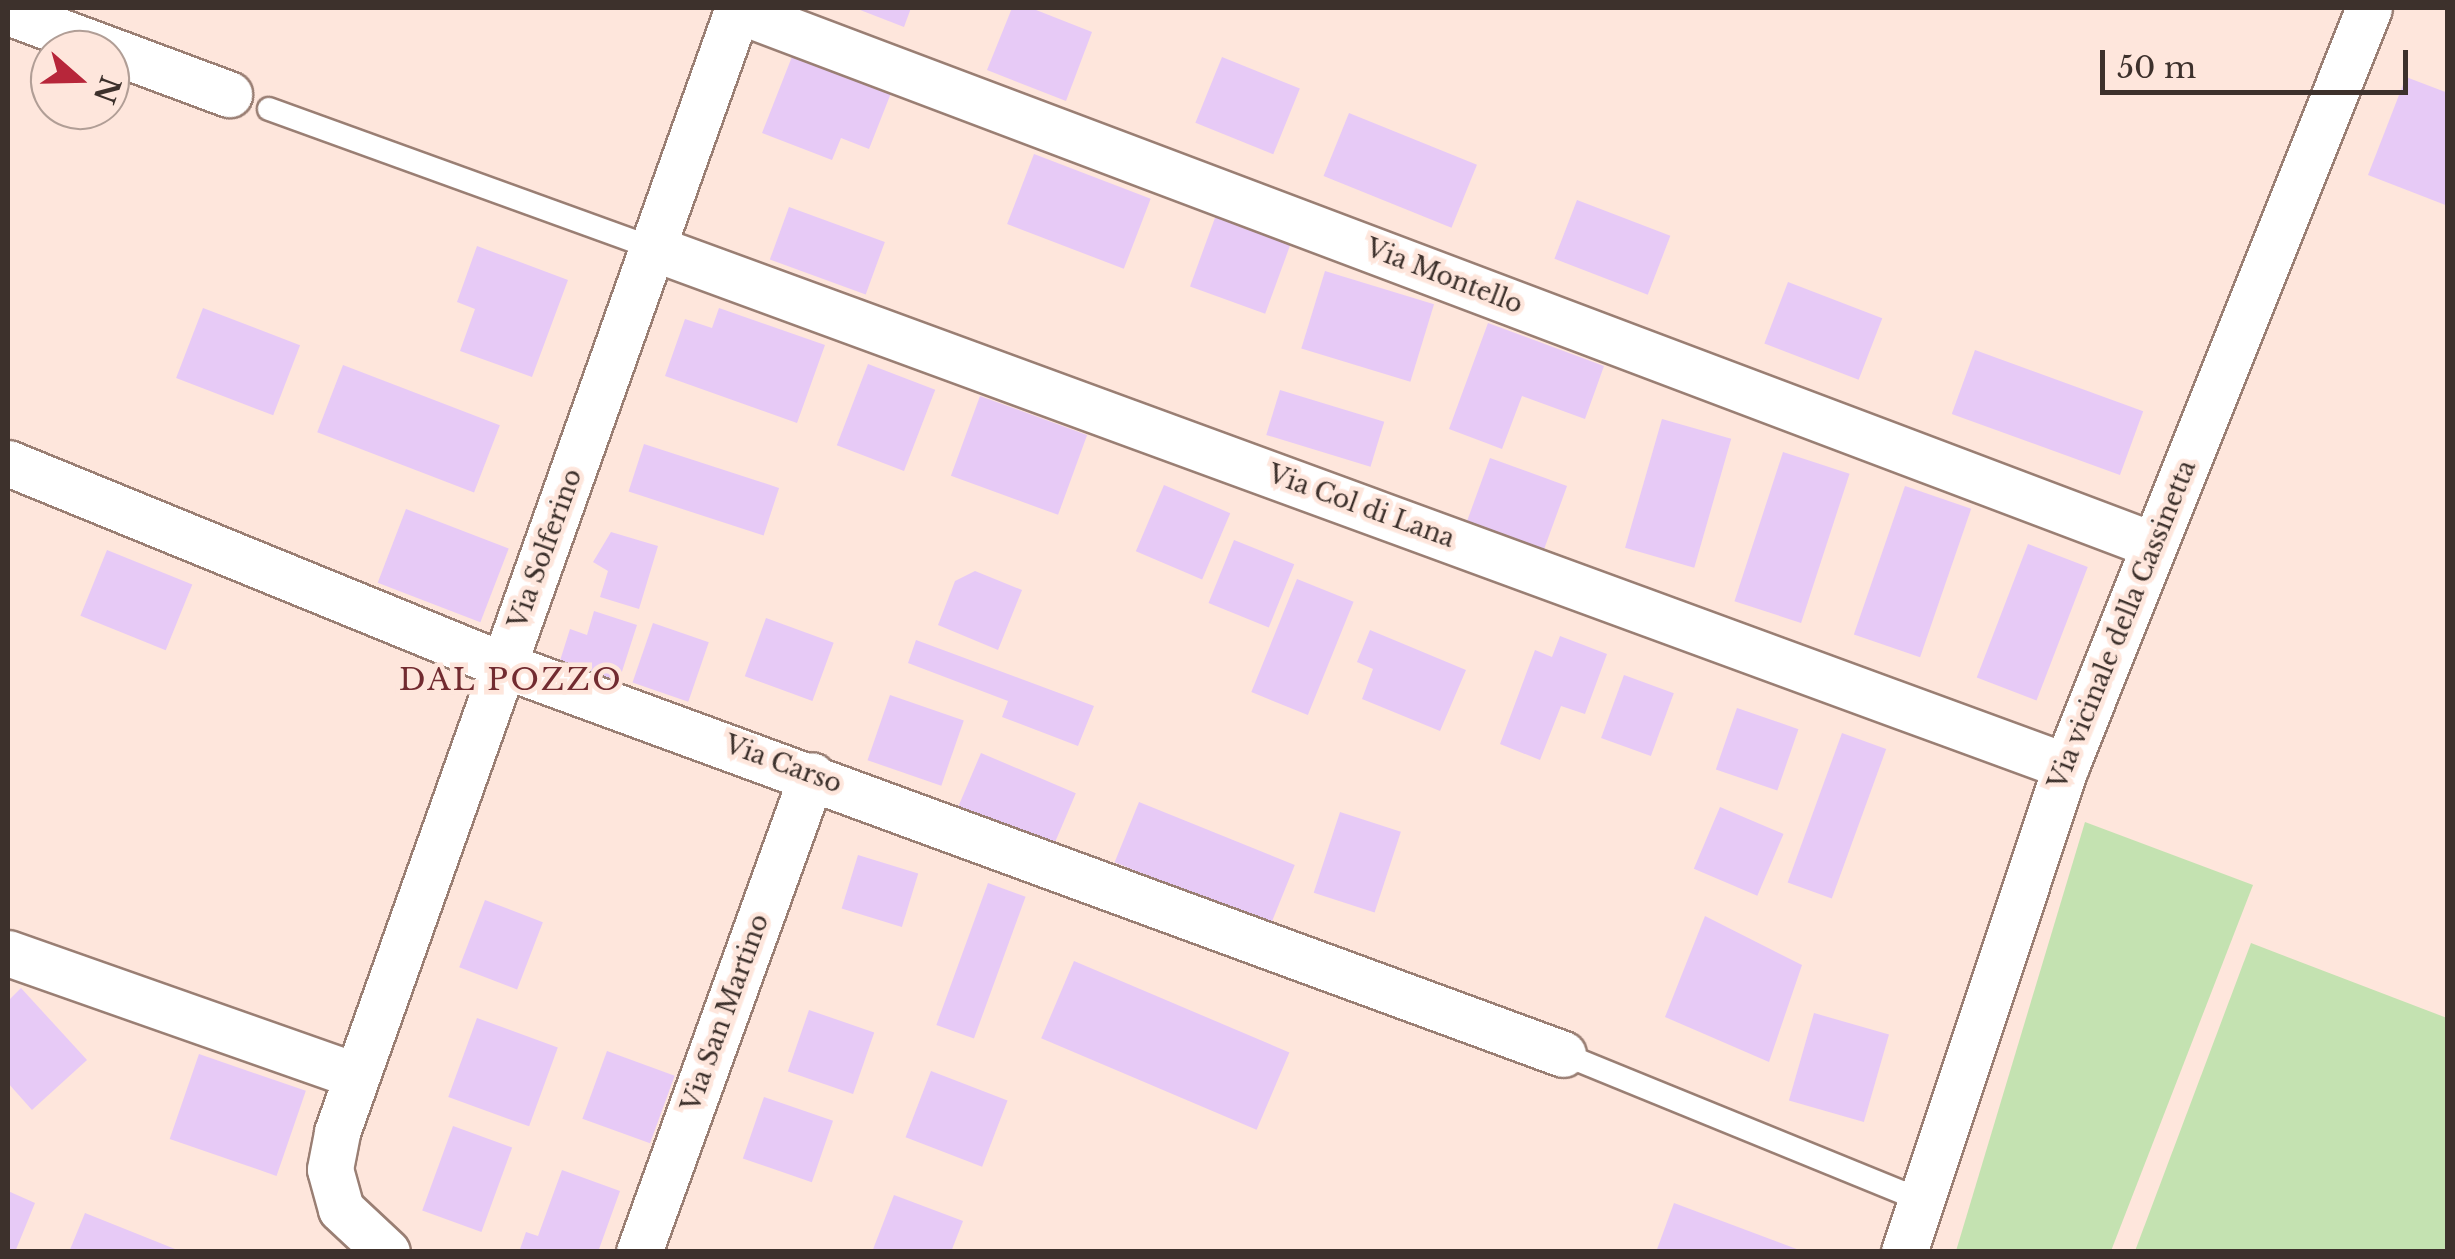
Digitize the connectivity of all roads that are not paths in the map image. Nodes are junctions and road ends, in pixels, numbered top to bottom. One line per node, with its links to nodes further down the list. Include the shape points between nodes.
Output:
1 (2369, 8): 7 (street, Via vicinale della Cassinetta)
2 (738, 9): 5 (street, Via Solferino); 7 (street, Via Montello)
3 (8, 12): 4 (street)
4 (249, 102): 5 (lane)
5 (656, 249): 8 (street, Via Solferino); 9 (street, Via Col di Lana)
6 (8, 463): 8 (street, Via Carso)
7 (2151, 544): 9 (street, Via vicinale della Cassinetta)
8 (503, 665): 10 (street, Via Carso); 13 (street, Via Solferino)
9 (2066, 766): 14 (street, Via vicinale della Cassinetta)
10 (812, 775): 12 (street, Via Carso); 16 (street, Via San Martino)
11 (8, 952): 13 (street)
12 (1562, 1054): 14 (lane)
13 (354, 1074): 15 (street, Via Solferino, via 330,1169 341,1208)
14 (1920, 1200): 17 (street, Via vicinale della Cassinetta)
15 (374, 1247)
16 (639, 1252)
17 (1904, 1252)

